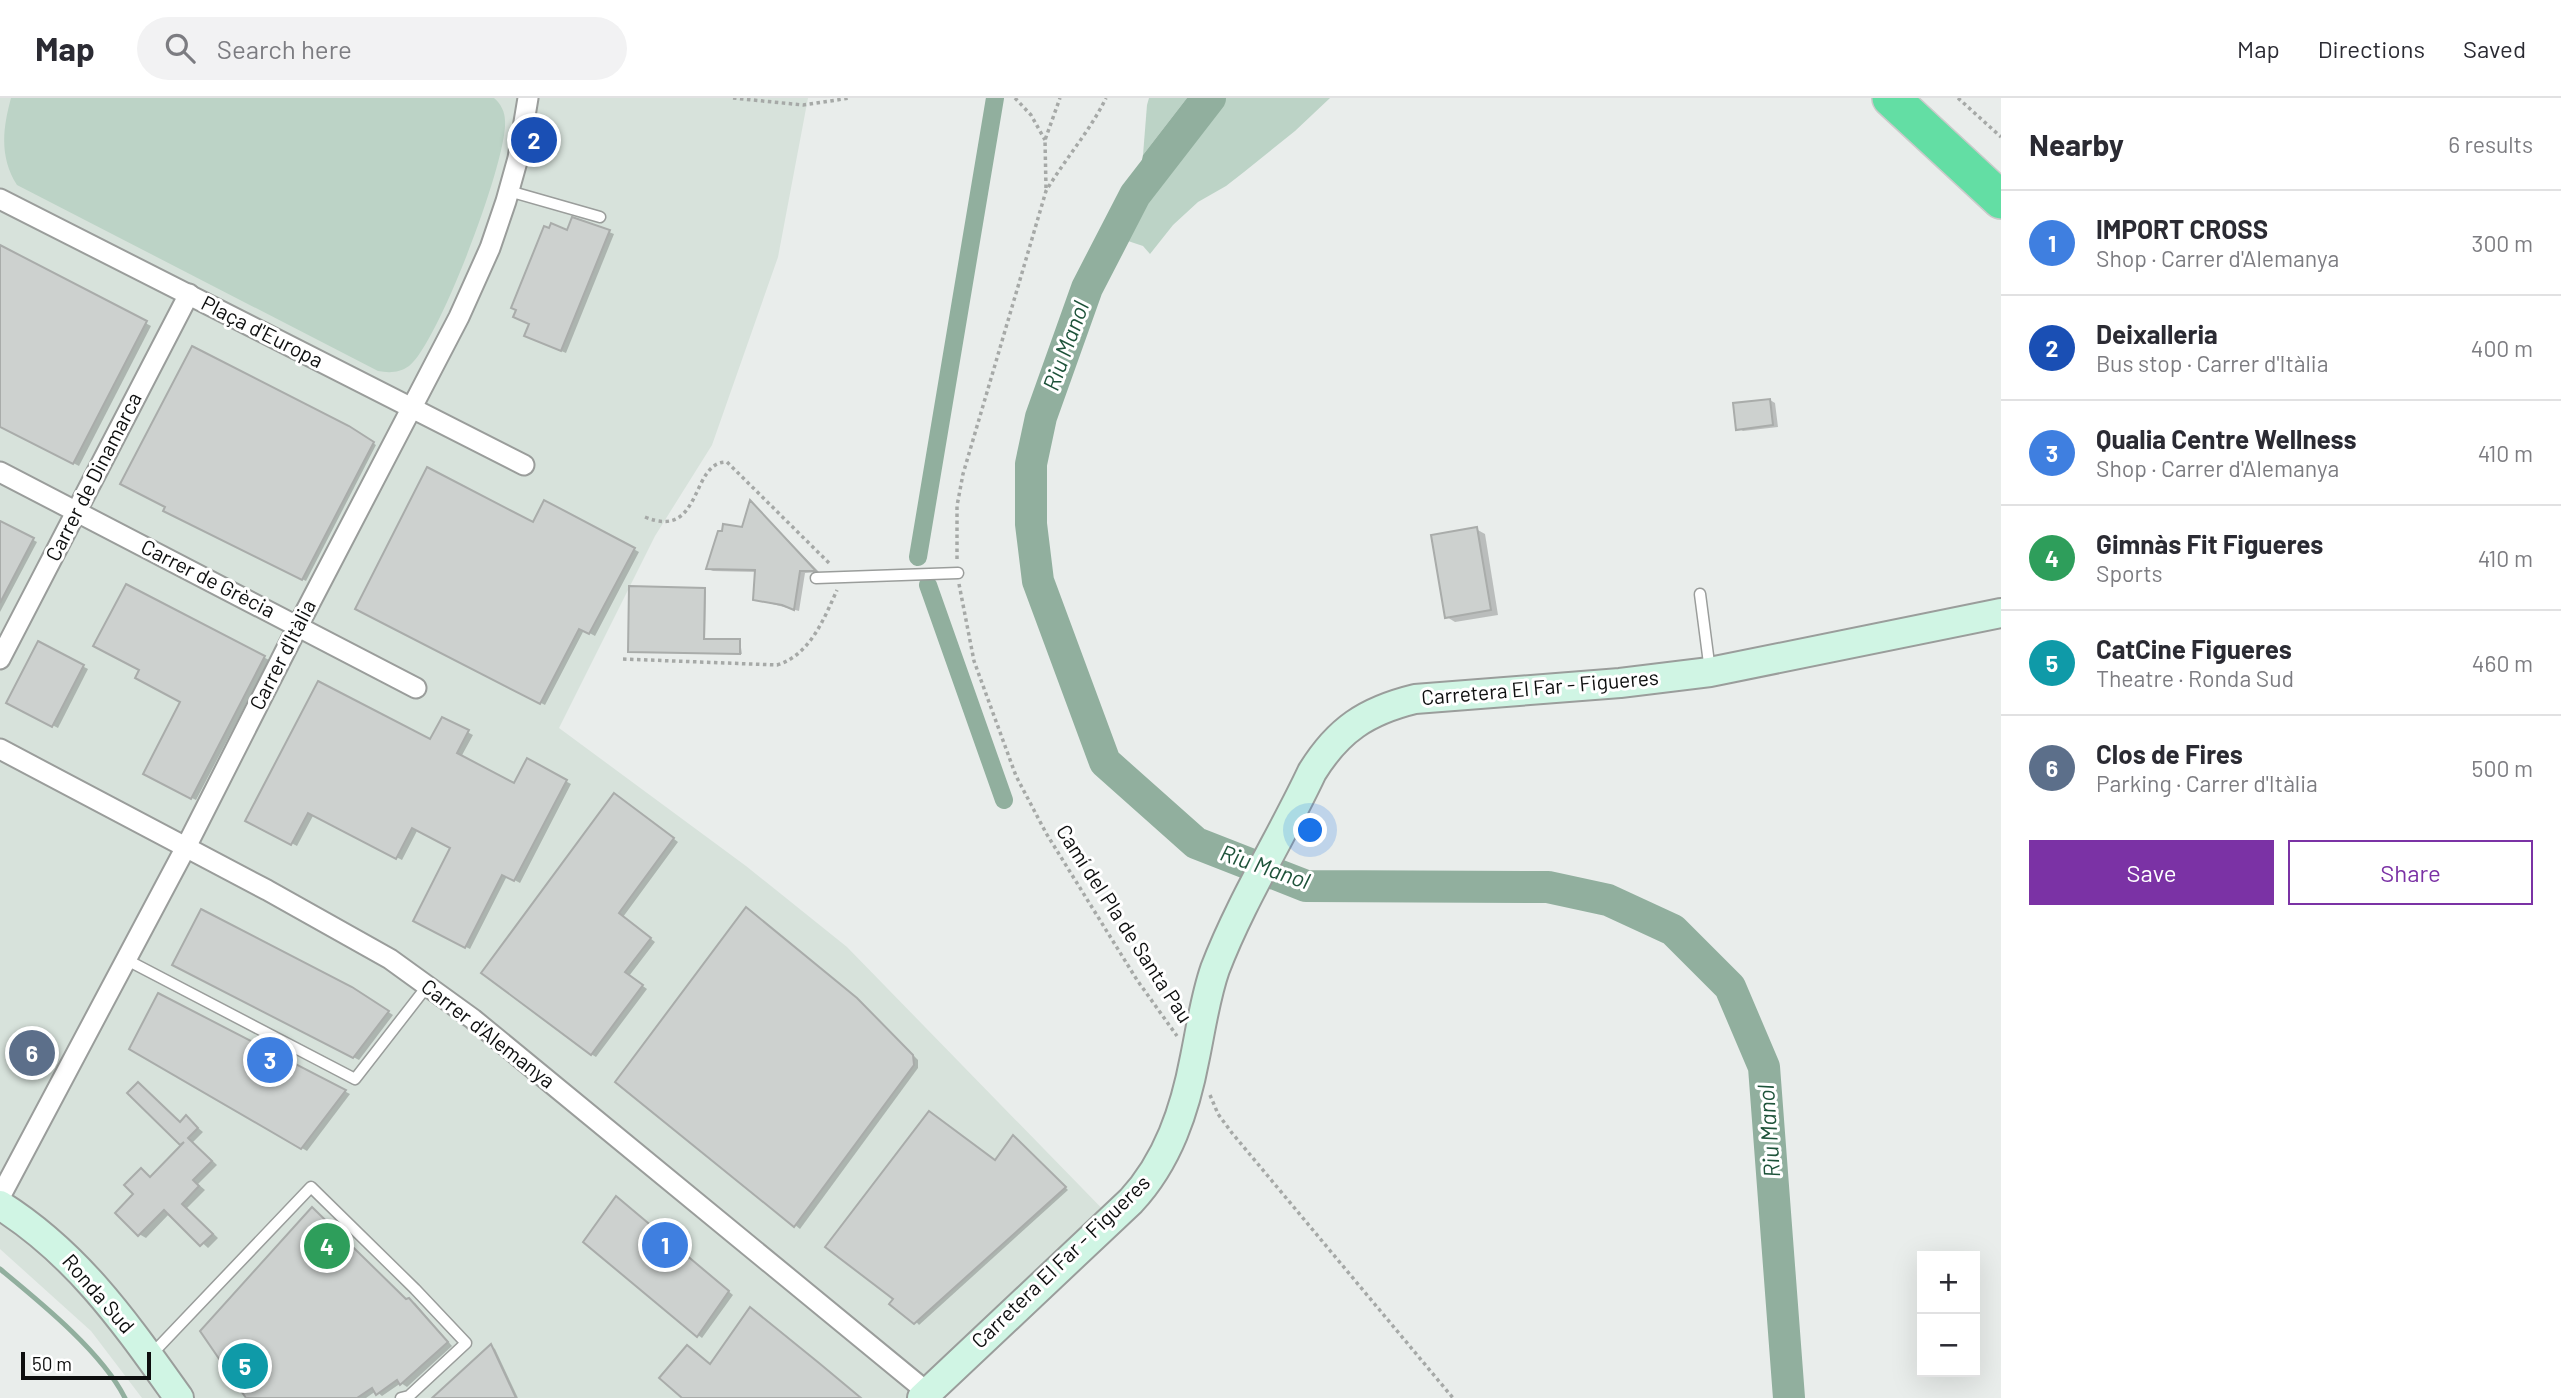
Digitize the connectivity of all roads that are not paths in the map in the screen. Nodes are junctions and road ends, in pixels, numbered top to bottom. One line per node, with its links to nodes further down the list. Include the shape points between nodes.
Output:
1 (528, 98): 3 (street, Carrer d'Itàlia)
2 (1891, 98): 5 (highway)
3 (509, 191): 6 (lane); 8 (street, Carrer d'Itàlia, via 482,267)
4 (0, 199): 7 (street, Plaça d'Europa)
5 (2001, 200)
6 (600, 218)
7 (189, 294): 8 (street, Plaça d'Europa); 11 (street, Carrer de Dinamarca)
8 (411, 408): 9 (street, Plaça d'Europa); 16 (street, Carrer d'Itàlia)
9 (524, 465)
10 (0, 472): 11 (street, Carrer de Grècia)
11 (76, 511): 16 (street, Carrer de Grècia); 17 (street, Carrer de Dinamarca)
12 (958, 573): 13 (lane)
13 (816, 578)
14 (1699, 594): 18 (lane)
15 (2001, 613): 18 (street, Carretera El Far - Figueres)
16 (298, 626): 19 (street, Carrer de Grècia); 21 (street, Carrer d'Itàlia)
17 (0, 659)
18 (1710, 672): 27 (street, Carretera El Far - Figueres, via 1447,695 1391,705 1348,727 1326,750 1309,779 1230,933 1208,990 1195,1061 1171,1141 1146,1185)
19 (416, 688)
20 (0, 749): 21 (street, Carrer d'Alemanya)
21 (186, 847): 22 (street, Carrer d'Itàlia); 23 (street, Carrer d'Alemanya, via 346,932)
22 (127, 960): 23 (lane, via 355,1079); 24 (street, Carrer d'Itàlia)
23 (428, 985): 27 (street, Carrer d'Alemanya)
24 (0, 1197)
25 (0, 1205): 26 (street, Ronda Sud, via 85,1274)
26 (150, 1357): 28 (street, Ronda Sud); 29 (lane, via 311,1188 466,1343 409,1396)
27 (925, 1395)
28 (180, 1398)
29 (401, 1398)

